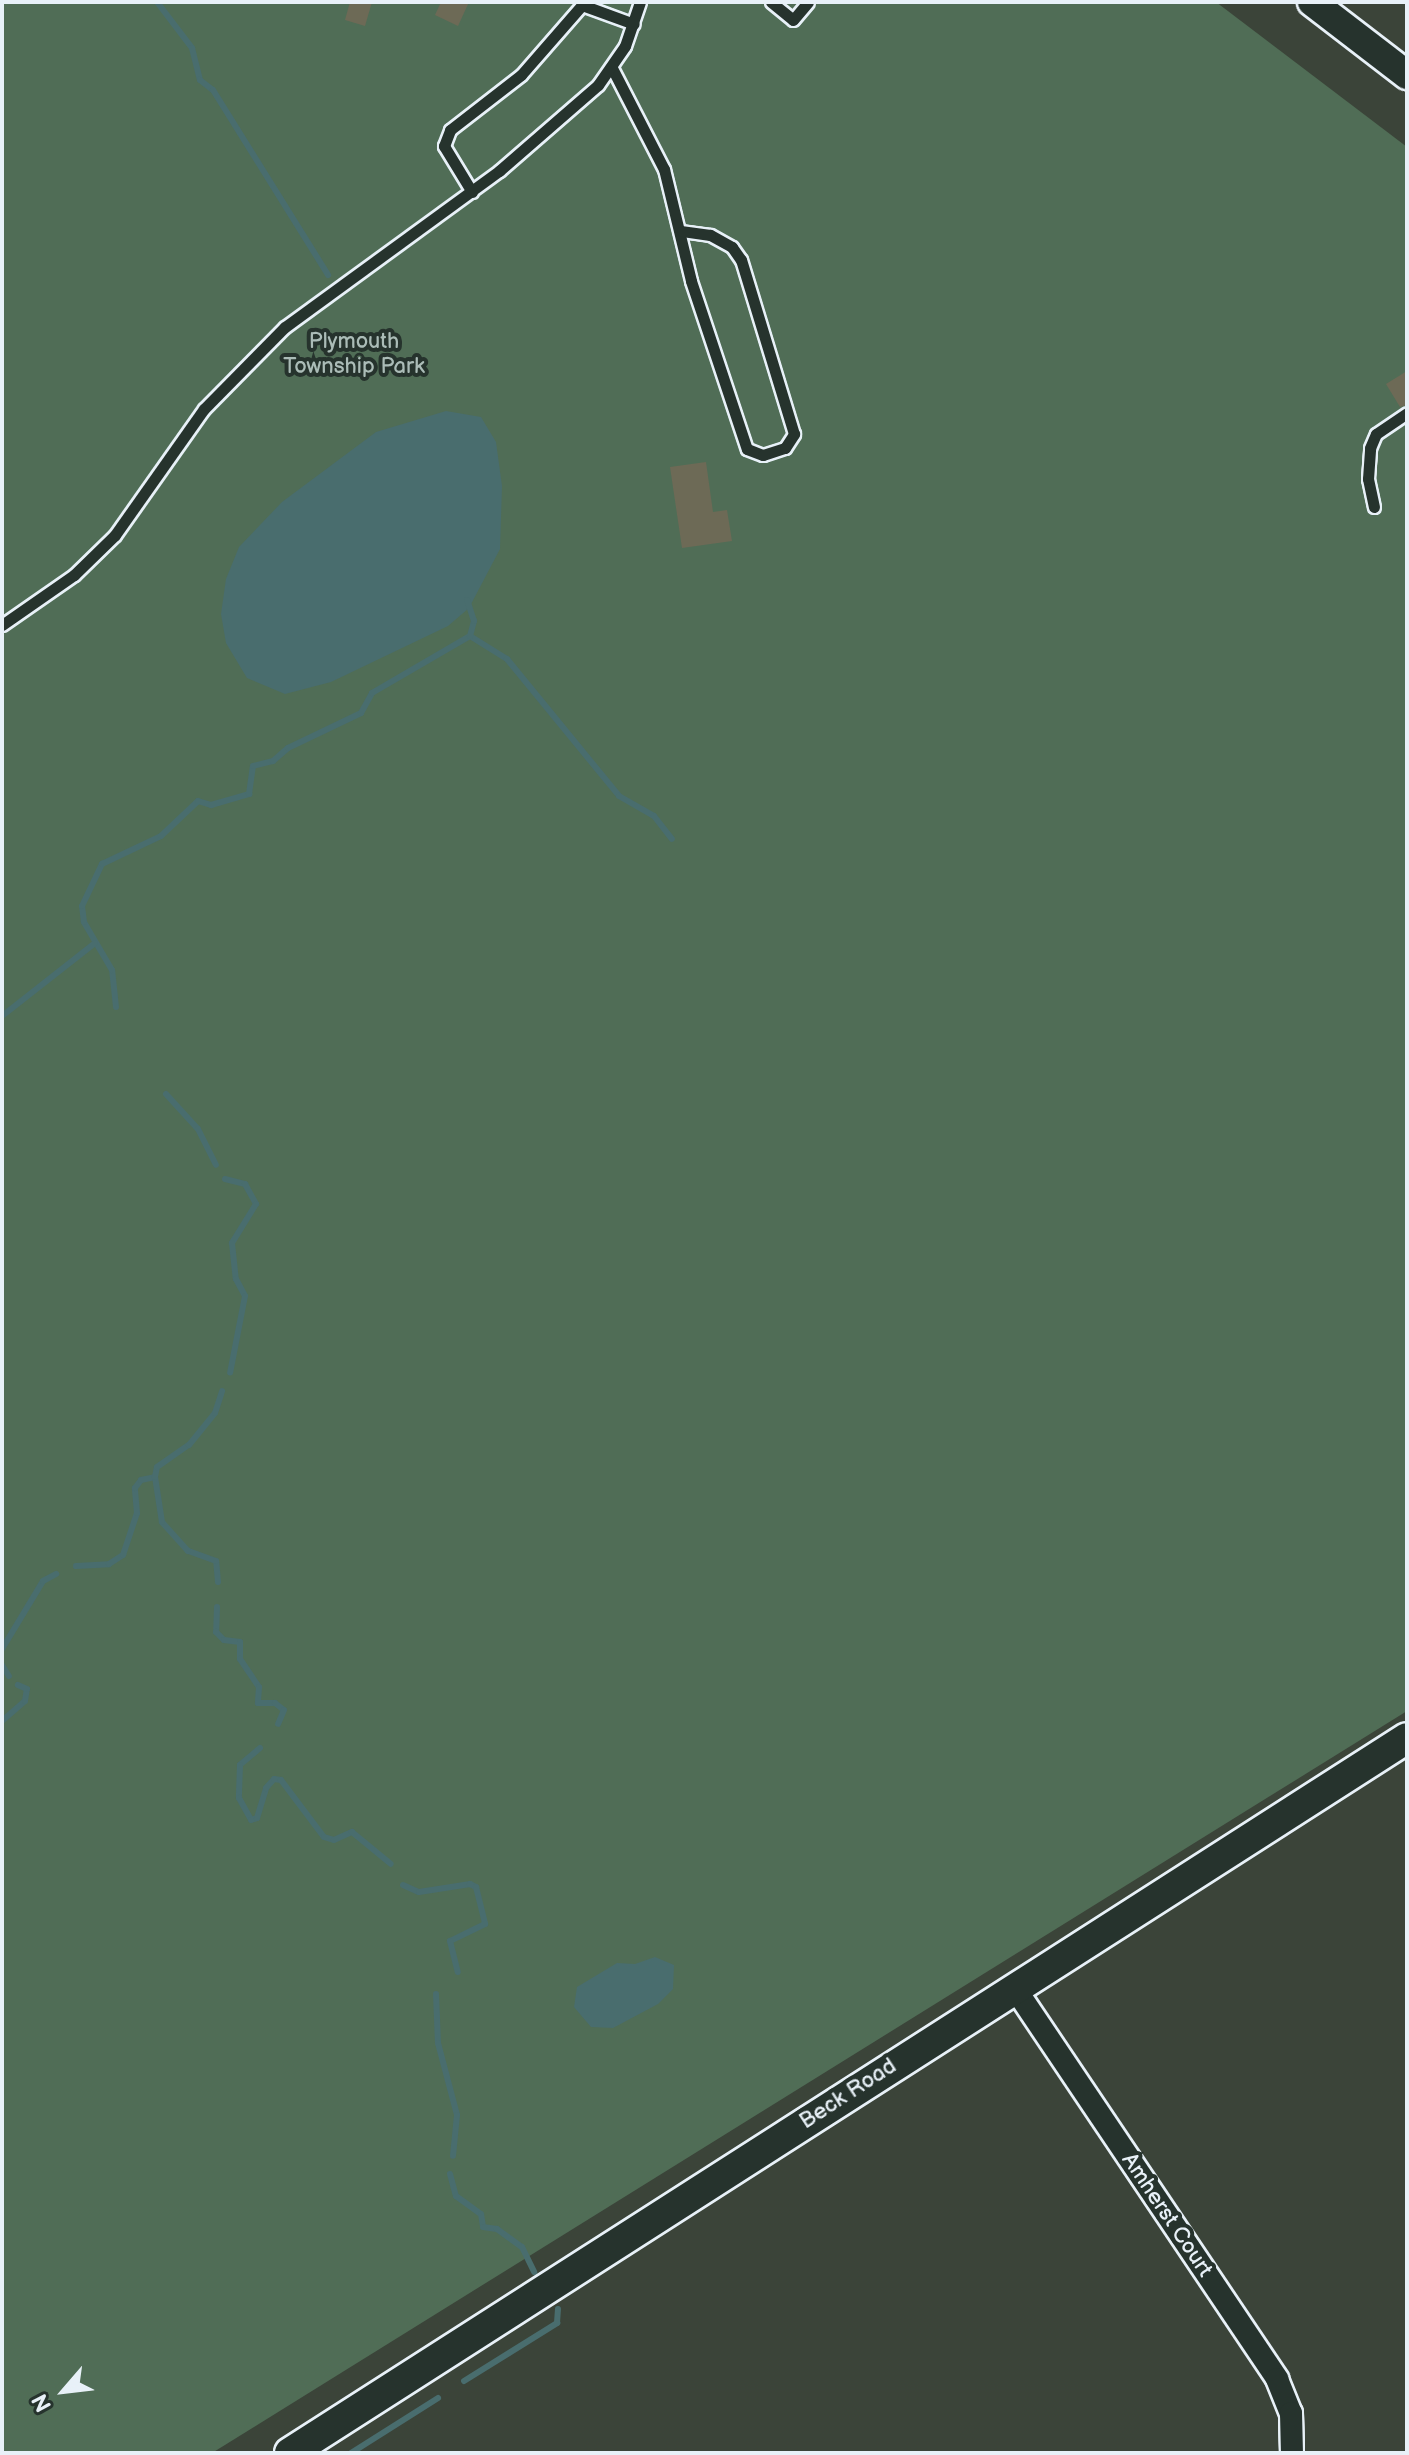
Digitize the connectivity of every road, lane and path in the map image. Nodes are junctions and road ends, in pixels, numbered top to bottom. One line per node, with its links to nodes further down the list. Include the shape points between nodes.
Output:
1 (640, 2): 5 (lane)
2 (771, 2): 3 (lane, via 793,20)
3 (808, 2)
4 (1312, 2): 7 (street)
5 (634, 24): 6 (lane); 8 (lane, via 582,5 521,75 450,130 444,146)
6 (612, 68): 8 (lane); 9 (lane, via 664,169)
7 (1407, 75)
8 (472, 192): 12 (lane, via 274,338 204,409 115,535 74,575)
9 (682, 231): 9 (lane, via 691,281 747,449 763,455 785,448 794,434 741,260 732,247 710,235)
10 (1407, 413): 11 (lane, via 1376,434 1370,448 1368,479)
11 (1374, 507)
12 (2, 625)
13 (1407, 1738): 14 (main road, Beck Road)
14 (1014, 1987): 15 (main road, Beck Road); 16 (street, Amherst Court, via 1277,2379 1291,2413)
15 (290, 2453)
16 (1292, 2453)

